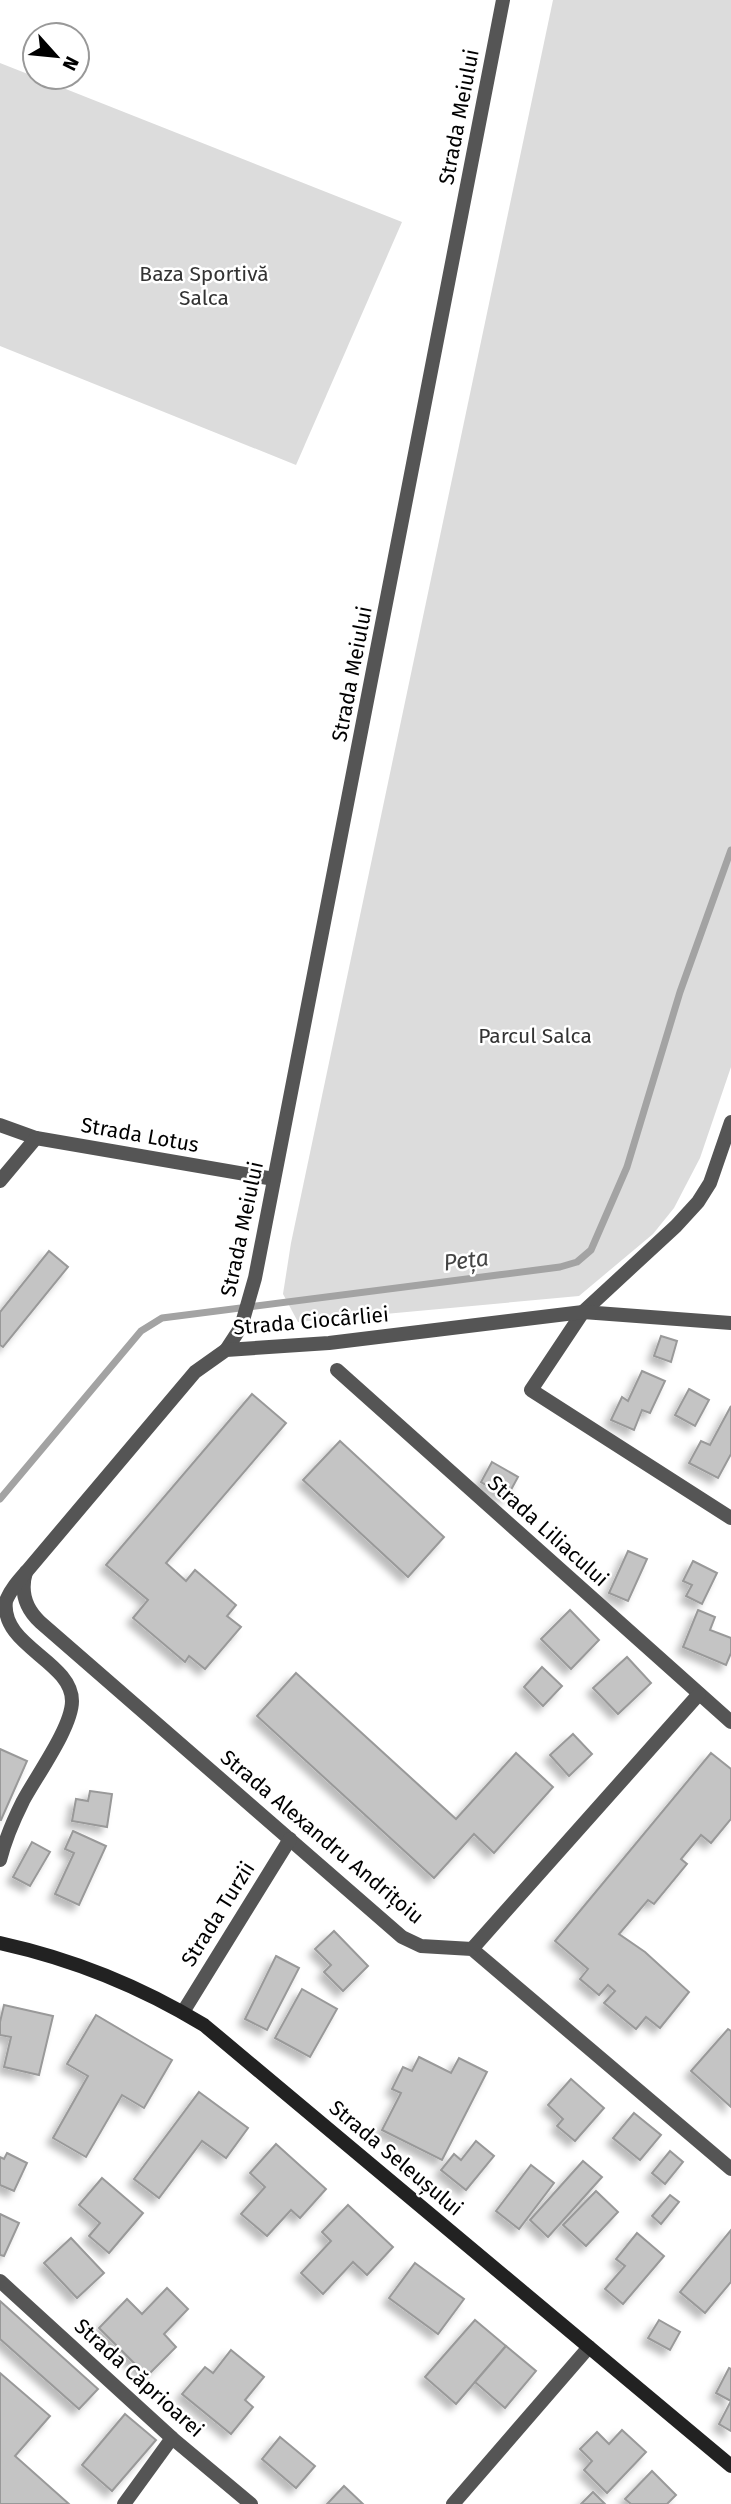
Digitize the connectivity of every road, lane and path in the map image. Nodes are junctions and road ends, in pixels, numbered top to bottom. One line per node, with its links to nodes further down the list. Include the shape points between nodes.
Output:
1 (503, 0): 5 (street, Strada Meiului)
2 (731, 1122): 7 (street, via 710,1183 698,1202)
3 (0, 1125): 4 (street, Strada Lotus)
4 (36, 1138): 5 (street, Strada Lotus); 6 (street)
5 (274, 1180): 9 (street, Strada Meiului, via 255,1278 241,1327)
6 (0, 1181)
7 (583, 1312): 8 (street, Strada Ciocârliei); 9 (street, Strada Ciocârliei, via 329,1343); 11 (street, via 530,1390)
8 (731, 1323)
9 (226, 1349): 12 (street, Strada Ciocârliei, via 195,1372)
10 (337, 1370): 13 (street, Strada Liliacului)
11 (731, 1518)
12 (27, 1571): 15 (street, Strada Alexandru Andrițoiu, via 24,1598 32,1614); 16 (street, via 6,1600 5,1619 18,1641 69,1685 71,1713 22,1803)
13 (699, 1694): 14 (street, Strada Liliacului); 18 (street)
14 (731, 1722)
15 (289, 1839): 18 (street, Strada Alexandru Andrițoiu, via 402,1937 421,1946); 19 (street, Strada Turzii)
16 (0, 1860)
17 (0, 1943): 19 (main road, Strada Seleușului, via 92,1969)
18 (472, 1948): 20 (street)
19 (183, 2012): 22 (main road, Strada Seleușului)
20 (731, 2169)
21 (0, 2281): 23 (street, Strada Căprioarei)
22 (589, 2347): 24 (main road, Strada Seleușului); 27 (street)
23 (172, 2438): 25 (street); 26 (street, Strada Căprioarei)
24 (731, 2466)
25 (124, 2504)
26 (251, 2504)
27 (453, 2504)

